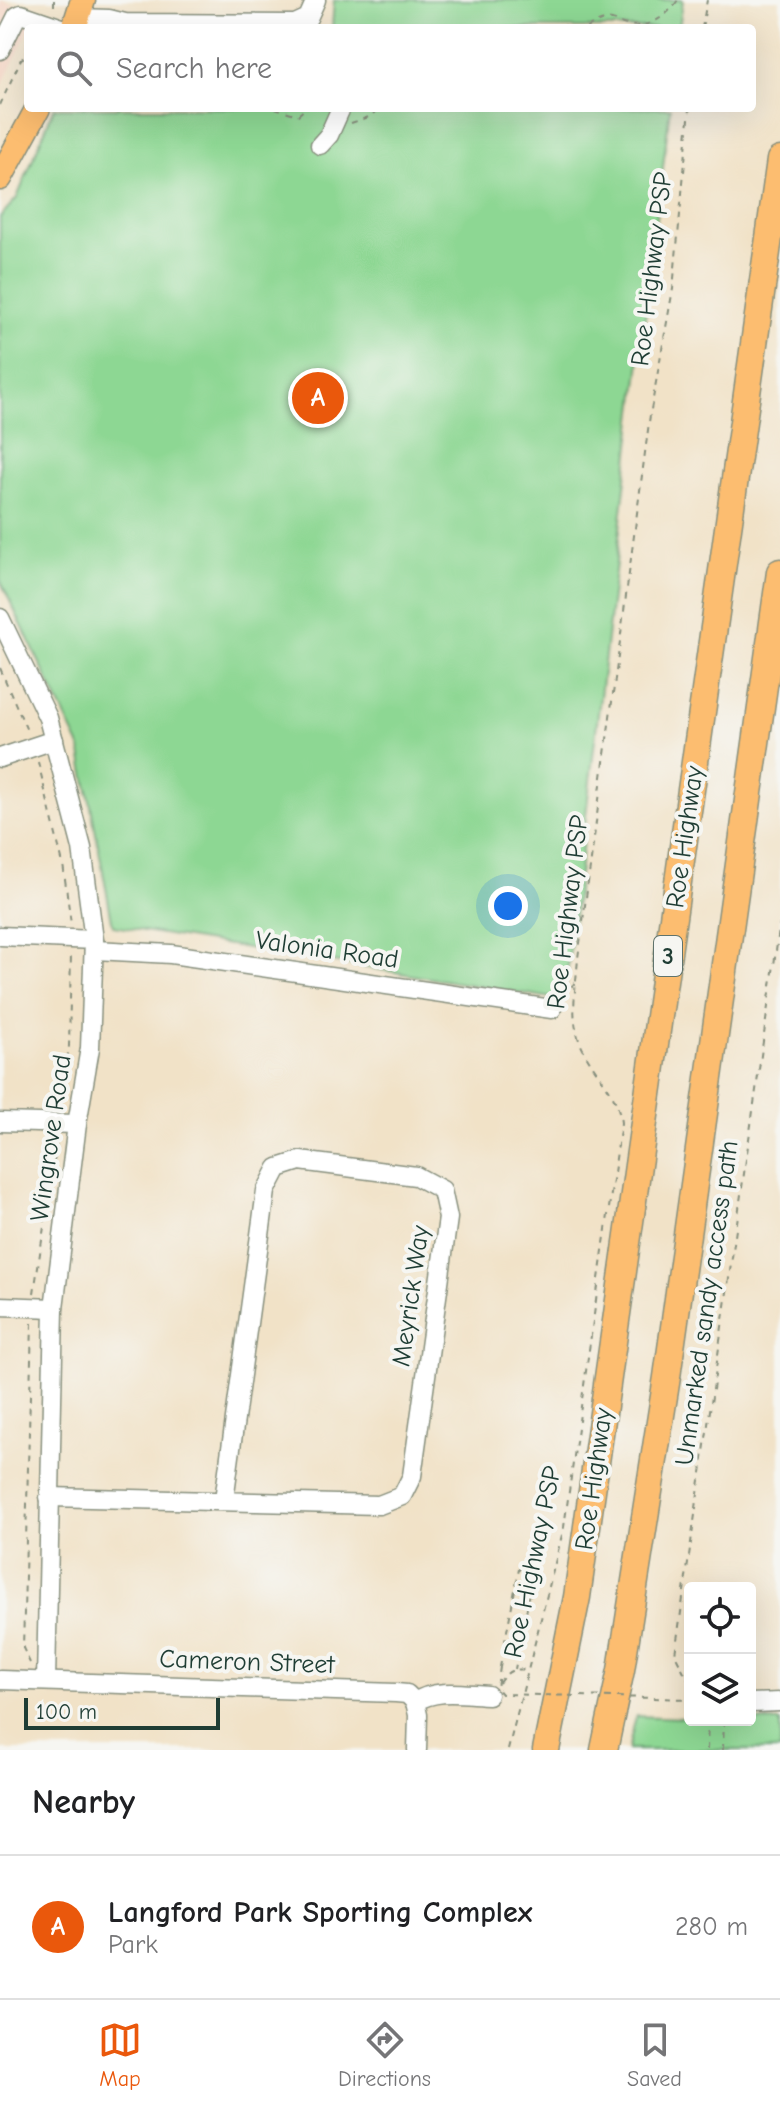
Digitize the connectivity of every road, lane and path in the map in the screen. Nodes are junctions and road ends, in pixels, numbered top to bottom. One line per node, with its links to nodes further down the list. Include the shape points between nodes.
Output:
1 (316, 0): 5 (street)
2 (678, 0): 8 (path)
3 (707, 0): 9 (path)
4 (76, 15): 5 (street, via 138,23); 10 (street, via 21,14)
5 (312, 23)
6 (594, 24): 7 (path)
7 (628, 24)
8 (650, 24)
9 (703, 24)
10 (0, 50)
11 (24, 57): 12 (path)
12 (0, 105)
13 (36, 112): 18 (main road)
14 (339, 112): 16 (street)
15 (690, 112): 29 (path, Roe Highway PSP, via 673,289 650,415)
16 (320, 145)
17 (780, 160): 52 (highway, Roe Highway / 3, via 586,1536)
18 (2, 167)
19 (780, 572): 53 (highway, via 667,1377)
20 (0, 618): 22 (street, Wingrove Road)
21 (0, 668): 23 (path)
22 (54, 740): 23 (street); 28 (street, Wingrove Road, via 82,848)
23 (33, 747): 24 (street); 27 (path, via 63,864)
24 (0, 758)
25 (780, 923): 40 (path, Unmarked sandy access path, via 675,1654)
26 (0, 936): 27 (street, Valonia Road)
27 (72, 940): 28 (street, Valonia Road); 32 (path)
28 (94, 945): 30 (street, Valonia Road); 32 (street, Wingrove Road, via 90,1048)
29 (576, 982): 30 (path); 39 (path, Roe Highway PSP, via 578,1039 620,1107 621,1123 564,1527)
30 (552, 1009)
31 (0, 1122): 32 (street)
32 (68, 1124): 34 (path); 35 (street, Wingrove Road)
33 (0, 1306): 34 (street)
34 (33, 1307): 35 (street); 41 (path, via 23,1648 30,1665)
35 (54, 1308): 36 (street, Wingrove Road)
36 (49, 1497): 37 (street, Meyrick Way); 41 (street, Wingrove Road)
37 (224, 1500): 37 (street, Meyrick Way, via 379,1505 402,1496 412,1476 448,1218 442,1190 416,1176 300,1161 278,1168 266,1191)
38 (515, 1669): 39 (path); 43 (path); 44 (path, bridge, via 534,1572 528,1563 519,1569 500,1693)
39 (528, 1671): 51 (path, Roe Highway PSP)
40 (684, 1672)
41 (46, 1673): 42 (street, Cameron Street); 45 (street, Cameron Street, via 396,1693)
42 (0, 1680)
43 (488, 1695): 45 (street, Cameron Street, via 440,1693)
44 (684, 1699)
45 (415, 1702): 50 (street)
46 (780, 1702): 47 (street)
47 (756, 1703)
48 (708, 1726): 54 (path)
49 (724, 1726): 55 (path)
50 (417, 1750)
51 (508, 1750)
52 (546, 1750)
53 (604, 1750)
54 (707, 1750)
55 (723, 1750)

